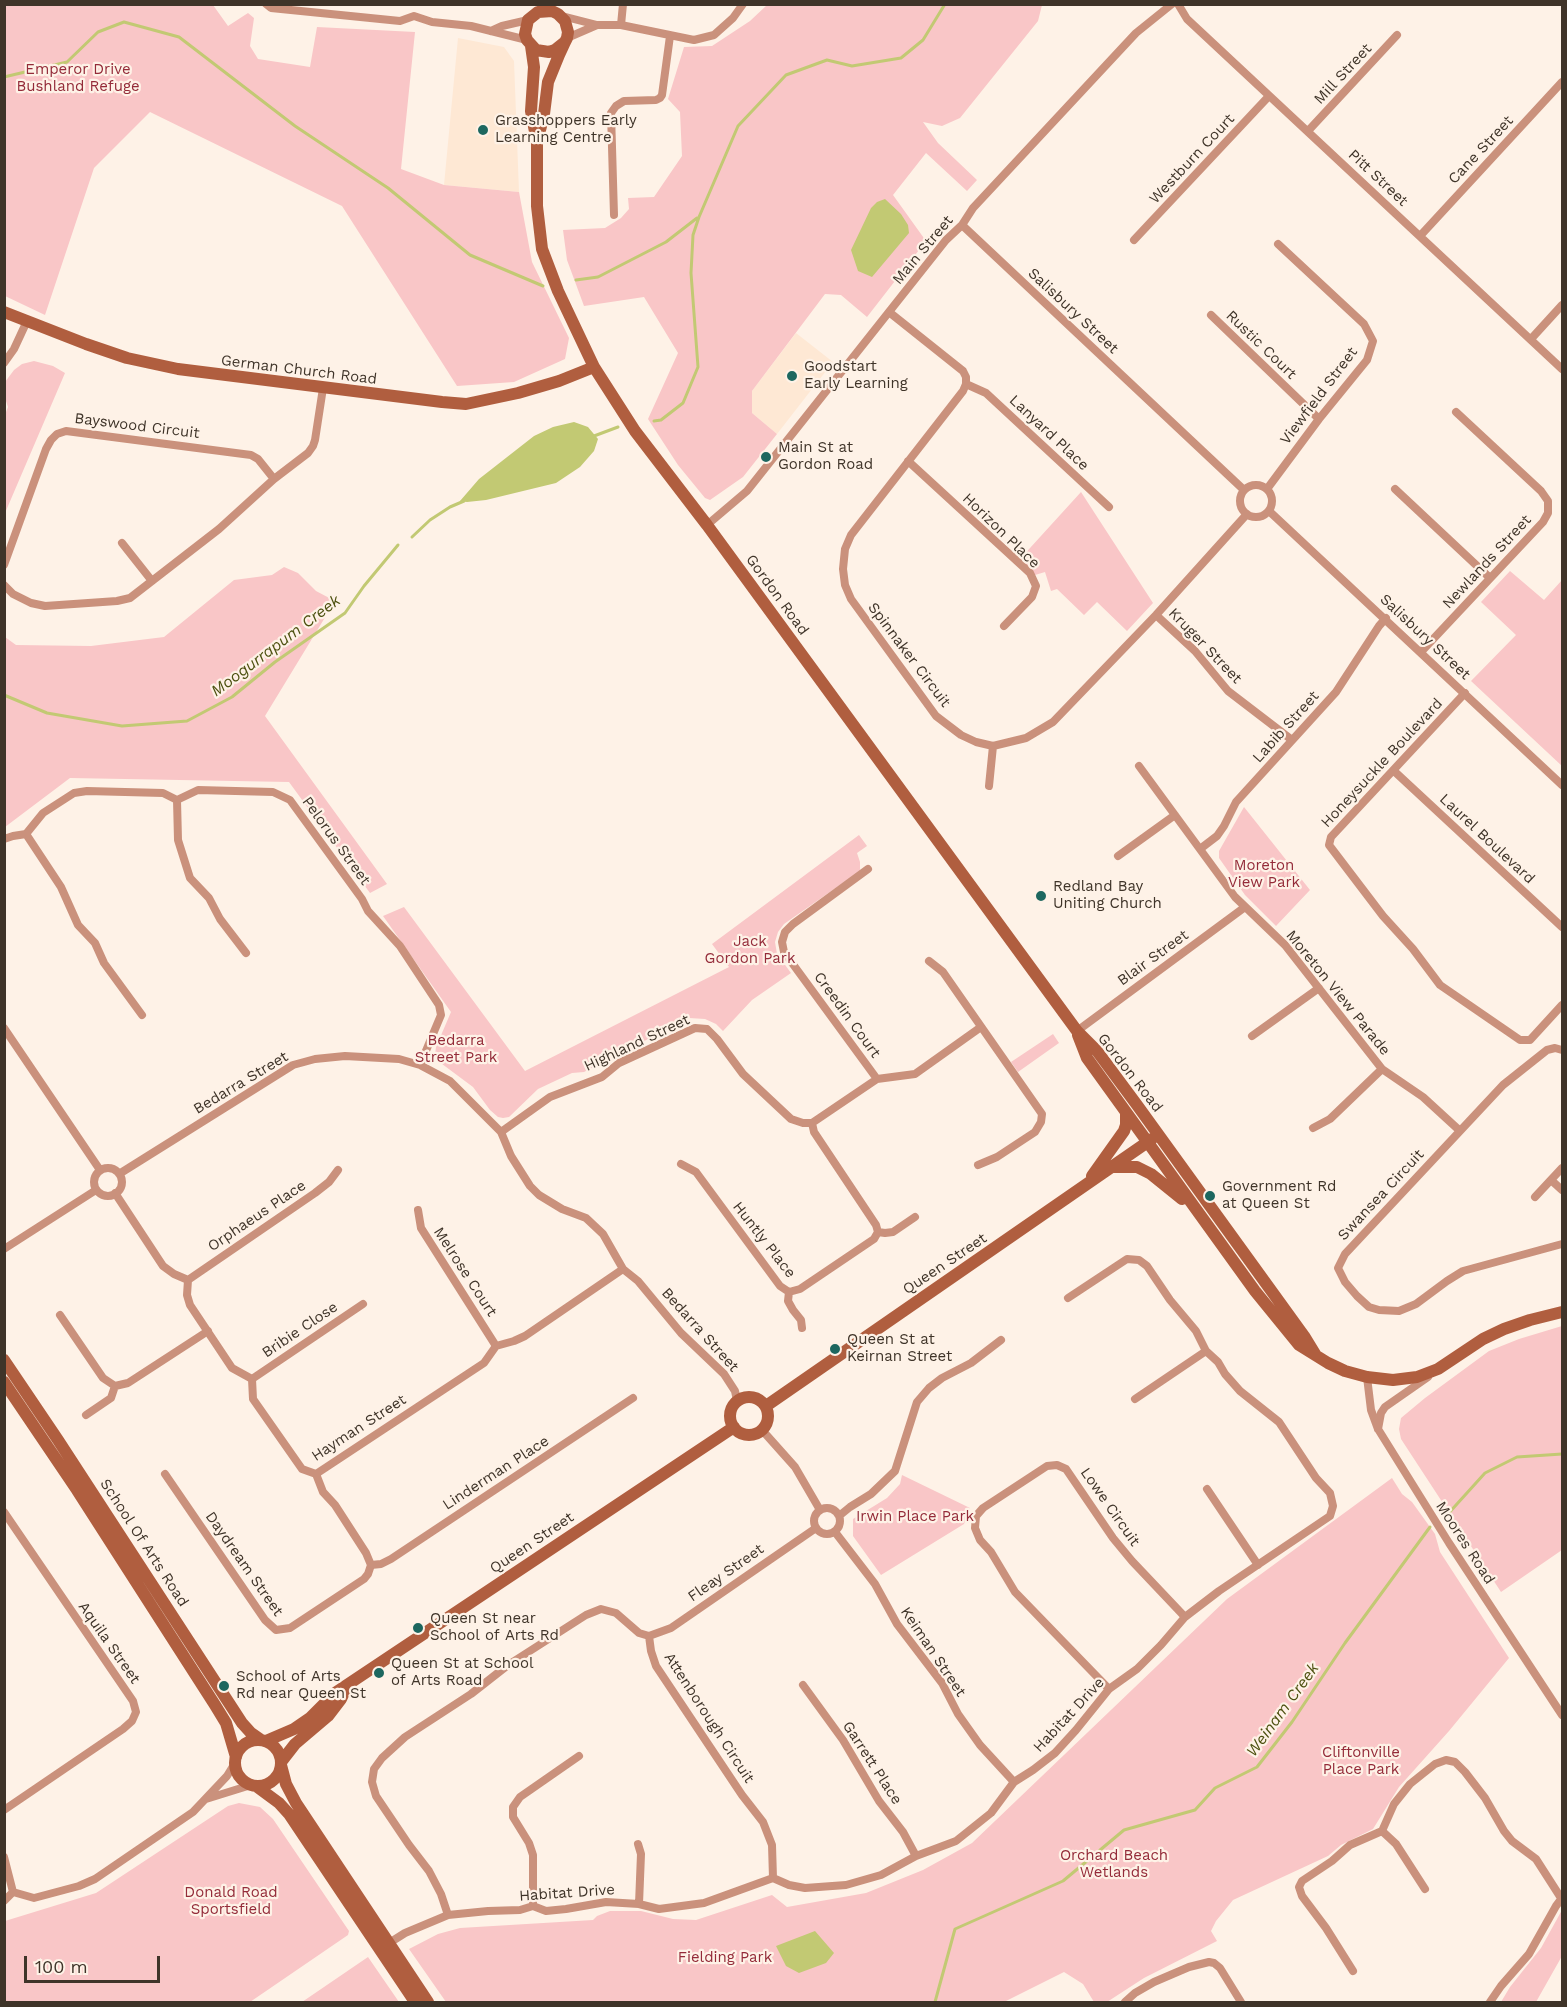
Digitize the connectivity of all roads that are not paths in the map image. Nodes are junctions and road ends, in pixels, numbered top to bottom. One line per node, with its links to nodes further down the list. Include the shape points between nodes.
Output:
1 (266, 4): 9 (street, via 271,8 400,21)
2 (416, 4): 9 (street)
3 (623, 4): 11 (street)
4 (743, 4): 14 (street, via 714,34 694,40)
5 (1172, 4): 22 (street, Main Street, via 1136,33 973,208)
6 (1178, 4): 18 (street, Pitt Street, via 1187,19)
7 (559, 12): 8 (street); 10 (street); 15 (street, via 567,26)
8 (531, 13): 12 (street); 16 (street, via 525,34)
9 (414, 15): 12 (street, via 432,22)
10 (597, 25): 11 (street); 15 (street)
11 (621, 25): 14 (street)
12 (491, 31): 16 (street)
13 (1397, 35): 19 (street, Mill Street)
14 (670, 36): 21 (street, via 660,98 624,101 611,113)
15 (566, 40): 16 (street, via 549,52); 20 (street, Gordon Road, via 548,82)
16 (529, 43): 20 (street, Gordon Road, via 534,84 531,111)
17 (1563, 82): 23 (street, Cane Street)
18 (1269, 96): 19 (street, Pitt Street); 24 (street, Westburn Court)
19 (1308, 131): 23 (street, Pitt Street)
20 (537, 142): 33 (street, Gordon Road, via 542,249)
21 (614, 215)
22 (962, 225): 28 (street, Main Street); 43 (street, Salisbury Street)
23 (1420, 236): 31 (street, Pitt Street)
24 (1134, 240)
25 (1278, 244): 38 (street, Viewfield Street, via 1364,324 1373,342 1367,360)
26 (1563, 305): 31 (street)
27 (4, 312): 30 (street, German Church Road)
28 (889, 312): 35 (street, via 963,371); 47 (street, Main Street, via 747,491)
29 (1211, 315): 38 (street, Rustic Court)
30 (27, 321): 32 (street); 36 (street, German Church Road, via 137,360)
31 (1531, 339): 34 (street, Pitt Street)
32 (4, 363)
33 (594, 366): 36 (street, German Church Road, via 559,381 466,404); 47 (street, Gordon Road, via 635,431)
34 (1563, 369)
35 (966, 384): 39 (street, Spinnaker Circuit); 44 (street, Lanyard Place, via 986,393)
36 (323, 388): 40 (street, via 313,446)
37 (1456, 412): 50 (street, Newlands Street, via 1548,501 1543,522)
38 (1319, 419): 41 (street, Viewfield Street)
39 (908, 462): 55 (street, Horizon Place, via 1030,573 1036,586 1032,597); 59 (street, Spinnaker Circuit, via 851,535 845,549 844,585 850,599 936,716 961,735)
40 (274, 479): 49 (street, Bayswood Circuit, via 251,454 66,431 57,434 46,449); 51 (street, via 219,529)
41 (1267, 489): 43 (street, via 1254,485); 45 (street, via 1272,499)
42 (1395, 489): 50 (street)
43 (1244, 490): 46 (street, via 1240,499)
44 (1109, 507)
45 (1269, 511): 46 (street, via 1259,516); 54 (street, Salisbury Street)
46 (1247, 514): 53 (street)
47 (707, 525): 80 (street, Gordon Road)
48 (122, 543): 51 (street)
49 (4, 565)
50 (1490, 578): 56 (street, Newlands Street)
51 (152, 581): 52 (street, via 130,598 45,606 13,594)
52 (4, 585)
53 (1156, 615): 58 (street, Kruger Street, via 1195,651 1228,691); 59 (street, via 1053,722 1026,738)
54 (1386, 618): 56 (street, Salisbury Street); 58 (street, Labib Street, via 1336,692)
55 (1004, 626)
56 (1421, 652): 57 (street, Salisbury Street)
57 (1465, 693): 61 (street, Honeysuckle Boulevard); 62 (street, Salisbury Street)
58 (1292, 741): 68 (street, Labib Street, via 1236,802 1217,836)
59 (993, 746): 63 (street)
60 (1139, 766): 65 (street, Moreton View Parade)
61 (1394, 771): 72 (street, Laurel Boulevard); 76 (street, Honeysuckle Boulevard, via 1330,837 1333,851 1440,985 1520,1040 1530,1040)
62 (1563, 784)
63 (990, 786)
64 (177, 800): 66 (street, via 163,793 74,793 43,813); 73 (street, via 178,840 190,878 209,898); 83 (street, Pelorus Street, via 198,790 273,792 290,800 368,911 400,946 439,1005 441,1015)
65 (1175, 815): 68 (street, Moreton View Parade); 69 (street)
66 (26, 834): 67 (street); 77 (street, via 61,887 78,925 95,943 104,963)
67 (4, 839)
68 (1200, 849): 71 (street, Moreton View Parade)
69 (1118, 856)
70 (868, 869): 85 (street, Creedin Court, via 794,924 785,932 782,942 783,952)
71 (1245, 907): 75 (street, Moreton View Parade, via 1285,945); 80 (street, Blair Street)
72 (1563, 927)
73 (246, 953)
74 (929, 961): 78 (street, via 943,972)
75 (1318, 988): 81 (street); 84 (street, Moreton View Parade)
76 (1563, 1005)
77 (142, 1015)
78 (981, 1027): 85 (street, via 915,1074); 94 (street, via 1041,1114 1041,1122 1035,1132)
79 (4, 1028): 97 (street)
80 (1077, 1031): 86 (street, Gordon Road, via 1087,1059); 91 (street, Gordon Road, via 1097,1051)
81 (1252, 1036)
82 (1563, 1050): 89 (street, Swansea Circuit, via 1547,1050 1533,1060 1503,1084)
83 (420, 1065): 90 (street, Bedarra Street, via 450,1081); 99 (street, Bedarra Street, via 376,1056 345,1056 293,1065)
84 (1382, 1069): 88 (street, via 1330,1119); 89 (street, Moreton View Parade, via 1423,1097)
85 (877, 1079): 87 (street)
86 (1125, 1113): 92 (street, Gordon Road); 101 (street, Queen Street, via 1124,1131)
87 (812, 1123): 90 (street, Highland Street, via 791,1119 743,1074 717,1038 707,1029 695,1028 619,1063 602,1077 550,1097); 109 (street)
88 (1313, 1128)
89 (1459, 1130): 110 (street, Swansea Circuit, via 1340,1261 1340,1274 1357,1296 1369,1307 1399,1311 1463,1272)
90 (501, 1132): 112 (street, Bedarra Street, via 530,1186 552,1203 593,1224)
91 (1158, 1135): 92 (street, Queen Street); 124 (street, Gordon Road)
92 (1147, 1142): 95 (street, Queen Street); 107 (street, Gordon Road)
93 (681, 1164): 114 (street, Huntly Place, via 696,1172 780,1287)
94 (978, 1165)
95 (1111, 1167): 101 (street, Queen Street); 107 (street, via 1144,1170)
96 (1563, 1168): 100 (street)
97 (100, 1170): 99 (street, via 112,1169); 102 (street, via 94,1177)
98 (338, 1170): 113 (street, Orphaeus Place, via 315,1193)
99 (119, 1174): 104 (street, via 122,1182)
100 (1551, 1180): 103 (street); 105 (street)
101 (1081, 1189): 134 (street, Queen Street)
102 (96, 1190): 104 (street, via 107,1196); 111 (street)
103 (1563, 1190)
104 (115, 1193): 113 (street, via 163,1266)
105 (1535, 1197)
106 (418, 1210): 122 (street, Melrose Court, via 421,1228)
107 (1197, 1212): 124 (street, via 1299,1344)
108 (915, 1217): 109 (street, via 892,1232)
109 (878, 1232): 114 (street, Huntly Place, via 874,1239 800,1289)
110 (1563, 1244)
111 (4, 1249)
112 (623, 1269): 122 (street, Hayman Street, via 525,1336); 133 (street, Bedarra Street, via 724,1374)
113 (188, 1280): 120 (street, via 190,1305)
114 (789, 1292): 119 (street, via 789,1301)
115 (1068, 1298): 123 (street, Habitat Drive, via 1127,1259 1139,1260 1196,1331)
116 (363, 1304): 128 (street, Bribie Close)
117 (1563, 1312): 126 (street, via 1504,1329)
118 (60, 1315): 130 (street, via 103,1378)
119 (802, 1328)
120 (208, 1331): 128 (street, via 232,1368); 130 (street, via 128,1383)
121 (1001, 1340): 144 (street, via 929,1388 917,1402 895,1471)
122 (496, 1346): 140 (street, Hayman Street, via 484,1363)
123 (1206, 1351): 132 (street); 148 (street, Habitat Drive, via 1240,1391 1279,1422 1330,1493 1330,1516)
124 (1315, 1354): 127 (street, via 1336,1367)
125 (4, 1360): 155 (street, School Of Arts Road, via 242,1723)
126 (1438, 1369): 127 (street, via 1403,1379); 137 (street, via 1385,1407)
127 (1367, 1377): 137 (street, Moores Road)
128 (252, 1378): 140 (street, Hayman Street, via 253,1399 302,1469)
129 (4, 1382): 157 (street, School Of Arts Road, via 215,1705 226,1723)
130 (115, 1386): 135 (street, via 111,1398)
131 (633, 1398): 147 (street, Linderman Place, via 391,1559)
132 (1135, 1399)
133 (737, 1401): 134 (street, via 756,1398); 136 (street, via 730,1416)
134 (766, 1406): 138 (street, via 768,1422)
135 (86, 1415)
136 (734, 1427): 138 (street, via 749,1435); 151 (street, Queen Street)
137 (1378, 1429): 154 (street, Moores Road)
138 (762, 1430): 142 (street, via 795,1467)
139 (165, 1474): 147 (street, Daydream Street, via 265,1620 276,1630 290,1628 364,1579)
140 (316, 1474): 147 (street, via 323,1492)
141 (1207, 1489): 148 (street)
142 (820, 1510): 144 (street, via 832,1509); 145 (street, via 815,1517)
143 (4, 1512): 162 (street, Aquila Street, via 133,1701 136,1712 123,1729)
144 (839, 1516): 146 (street, via 840,1526)
145 (816, 1528): 146 (street, via 825,1534); 150 (street, Fleay Street, via 671,1628)
146 (835, 1532): 159 (street, Keiman Street, via 875,1584 897,1624 942,1683 980,1745)
147 (371, 1565)
148 (1258, 1565): 149 (street, Habitat Drive)
149 (1185, 1617): 153 (street, Habitat Drive, via 1137,1669); 153 (street, Lowe Circuit, via 1113,1538 1066,1469 1047,1466 983,1508 976,1516 975,1528 1015,1592)
150 (649, 1636): 167 (street, Attenborough Circuit, via 656,1666 763,1822 772,1845); 174 (street, via 639,1633 616,1613 601,1610 586,1615 405,1737 374,1769 376,1796 429,1871)
151 (348, 1685): 155 (street, Queen Street, via 294,1729); 158 (street, Queen Street, via 328,1716 295,1744)
152 (803, 1685): 166 (street, Garrett Place, via 843,1740)
153 (1108, 1689): 159 (street, Habitat Drive, via 1054,1753)
154 (1563, 1715)
155 (263, 1741): 157 (street, via 248,1742 238,1751); 158 (street, via 277,1749)
156 (579, 1756): 173 (street, via 520,1797 513,1807 513,1817 533,1855)
157 (236, 1760): 160 (street, via 240,1776); 161 (street)
158 (281, 1763): 160 (street, via 270,1783); 175 (street, via 296,1803)
159 (1014, 1782): 166 (street, Habitat Drive, via 999,1805 968,1832)
160 (254, 1785): 161 (street); 175 (street, via 289,1814)
161 (206, 1799): 169 (street, via 178,1823 95,1879 34,1898)
162 (4, 1810)
163 (1382, 1831): 168 (street, via 1396,1844); 170 (street, via 1394,1804 1410,1784 1435,1764 1455,1762 1485,1798 1504,1831 1536,1859); 176 (street, via 1350,1845 1299,1887)
164 (638, 1844): 172 (street)
165 (4, 1857): 169 (street)
166 (916, 1857): 167 (street, Habitat Drive, via 881,1875 846,1885 805,1888)
167 (773, 1878): 172 (street, Habitat Drive, via 704,1903 659,1909)
168 (1425, 1889)
169 (13, 1892): 171 (street)
170 (1562, 1898): 181 (street, via 1529,1954)
171 (4, 1900)
172 (639, 1904): 173 (street, Habitat Drive, via 606,1902 546,1911)
173 (533, 1906): 174 (street, Habitat Drive)
174 (448, 1915): 175 (street, Habitat Drive, via 405,1933)
175 (384, 1947): 177 (street); 178 (street)
176 (1353, 1971)
177 (415, 2002)
178 (428, 2002)
179 (1125, 2002): 180 (street, via 1160,1979 1209,1962 1220,1968)
180 (1241, 2002)
181 (1490, 2002)

